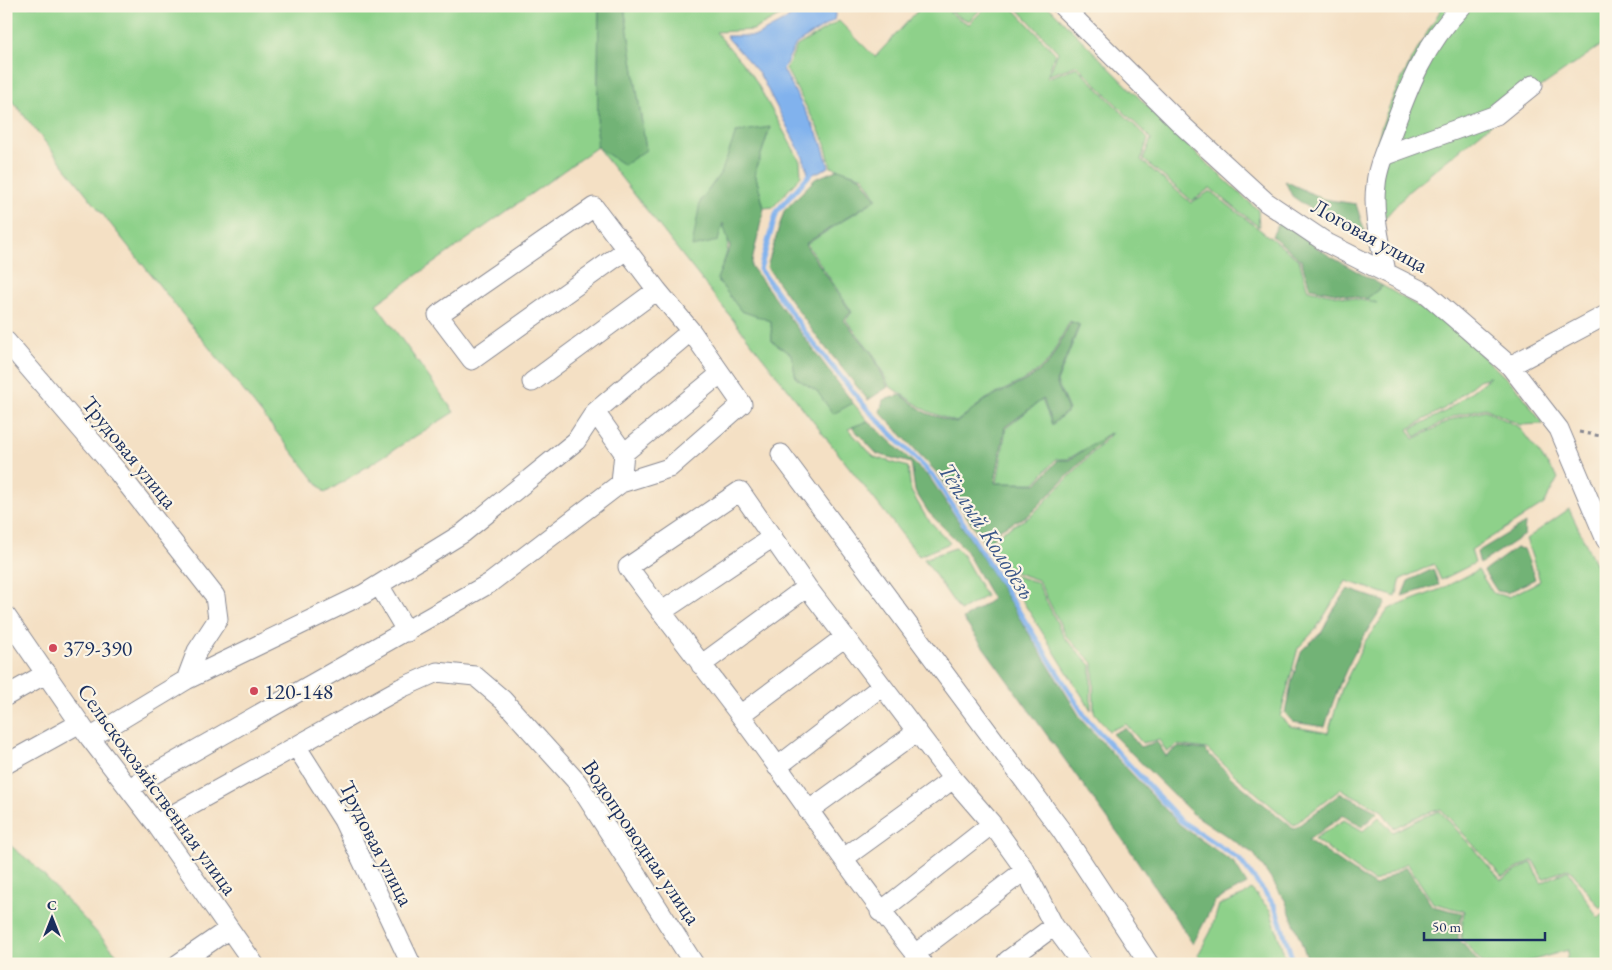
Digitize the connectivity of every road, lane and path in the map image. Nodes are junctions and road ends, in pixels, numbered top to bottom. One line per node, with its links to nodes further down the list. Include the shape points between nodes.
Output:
1 (1062, 6): 6 (street, Логовая улица, via 1183,126 1266,202 1327,243)
2 (1462, 6): 4 (street, via 1444,24 1412,75)
3 (1533, 85): 4 (street, via 1496,114)
4 (1383, 156): 6 (street, via 1376,186 1378,233)
5 (626, 250): 5 (street, via 594,207 438,315 472,360); 7 (street)
6 (1386, 272): 11 (street, Логовая улица, via 1426,293)
7 (657, 290): 9 (street); 13 (street)
8 (1606, 315): 11 (street)
9 (691, 331): 12 (street); 14 (street)
10 (6, 341): 30 (street, Трудовая улица, via 117,472 214,596 218,619 196,651)
11 (1510, 366): 15 (street, Логовая улица)
12 (720, 374): 17 (street); 19 (street, via 742,404 669,468)
13 (532, 382)
14 (595, 412): 17 (street); 22 (street, via 576,441 463,533)
15 (1559, 429): 16 (path); 21 (street, Логовая улица)
16 (1606, 436)
17 (624, 453): 19 (street)
18 (781, 454): 56 (street, via 1061,830)
19 (621, 483): 26 (street, via 490,583)
20 (773, 537): 23 (street); 24 (street); 24 (street, via 740,492 628,567)
21 (1606, 540)
22 (379, 585): 26 (street); 30 (street)
23 (807, 587): 27 (street); 28 (street)
24 (661, 612): 28 (street)
25 (8, 624): 29 (street, Сельскохозяйственная улица)
26 (407, 632): 40 (street)
27 (845, 637): 31 (street); 33 (street)
28 (701, 665): 33 (street)
29 (47, 673): 32 (street); 34 (street, Сельскохозяйственная улица)
30 (186, 680): 34 (street)
31 (882, 686): 35 (street); 38 (street)
32 (6, 696)
33 (740, 715): 38 (street)
34 (85, 730): 37 (street); 40 (street, Сельскохозяйственная улица)
35 (917, 732): 39 (street); 41 (street)
36 (296, 746): 42 (street, Водопроводная улица); 53 (street, Трудовая улица, via 343,820); 54 (street, Водопроводная улица, via 401,688 437,672 475,676 503,700 577,782)
37 (6, 764)
38 (777, 767): 41 (street)
39 (953, 780): 43 (street); 44 (street)
40 (129, 788): 42 (street, Сельскохозяйственная улица)
41 (808, 811): 44 (street)
42 (156, 824): 48 (street, Сельскохозяйственная улица)
43 (992, 824): 45 (street); 46 (street)
44 (844, 858): 46 (street)
45 (1025, 870): 47 (street); 49 (street)
46 (880, 912): 49 (street)
47 (1054, 926): 50 (street); 55 (street)
48 (229, 929): 51 (street); 52 (street, Сельскохозяйственная улица)
49 (919, 959)
50 (1006, 963)
51 (178, 964)
52 (254, 964)
53 (411, 964)
54 (694, 964)
55 (1082, 964)
56 (1149, 964)

